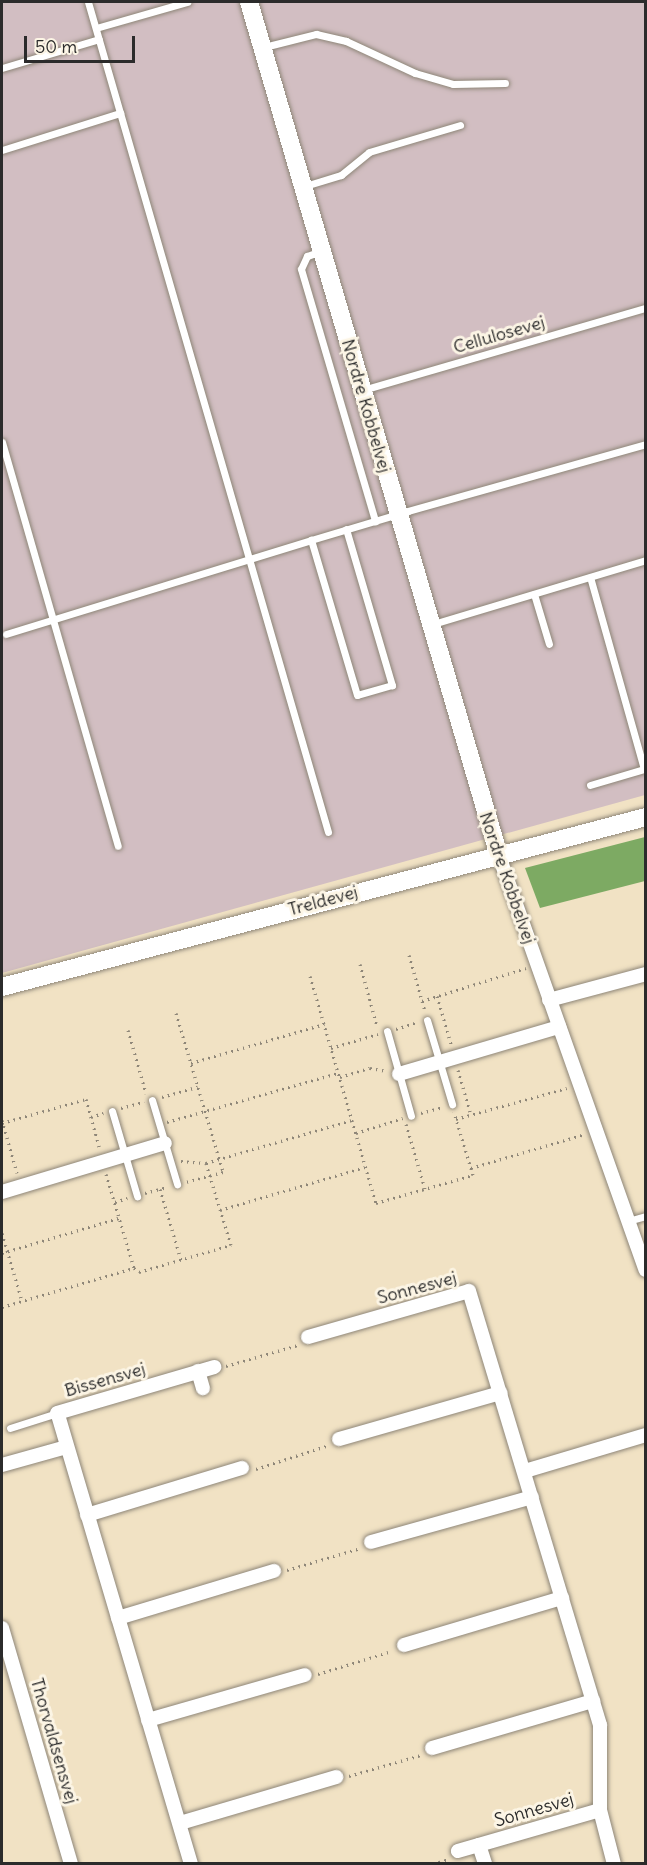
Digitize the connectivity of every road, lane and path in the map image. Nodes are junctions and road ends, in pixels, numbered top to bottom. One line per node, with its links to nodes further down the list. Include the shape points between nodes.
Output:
1 (88, 2): 4 (lane)
2 (187, 2): 4 (lane)
3 (249, 2): 6 (street, Nordre Kobbelvej)
4 (96, 28): 5 (lane)
5 (99, 39): 7 (lane); 9 (lane)
6 (262, 48): 8 (lane, via 315,34 346,42 415,73 453,84); 12 (street, Nordre Kobbelvej)
7 (2, 68)
8 (505, 83)
9 (120, 113): 11 (lane); 22 (lane)
10 (460, 125): 12 (lane, via 369,152 341,175)
11 (2, 150)
12 (302, 187): 13 (street, Nordre Kobbelvej)
13 (321, 251): 15 (street, Nordre Kobbelvej); 19 (lane, via 307,256 301,269)
14 (645, 308): 15 (lane, Cellulosevej)
15 (361, 390): 18 (street, Nordre Kobbelvej)
16 (2, 442): 26 (lane)
17 (645, 444): 18 (lane)
18 (398, 514): 19 (lane); 27 (street, Nordre Kobbelvej)
19 (375, 521): 20 (lane)
20 (346, 529): 21 (lane); 21 (lane, via 392,685 357,695)
21 (311, 540): 22 (lane)
22 (249, 559): 26 (lane); 34 (lane)
23 (645, 560): 24 (lane)
24 (590, 577): 25 (lane); 31 (lane)
25 (534, 594): 27 (lane); 29 (lane)
26 (53, 620): 28 (lane); 35 (lane)
27 (430, 625): 36 (street, Nordre Kobbelvej)
28 (6, 634)
29 (549, 644)
30 (645, 739): 31 (lane)
31 (636, 742): 32 (lane, via 644,769)
32 (590, 785)
33 (645, 817): 36 (street, Treldevej)
34 (328, 832)
35 (118, 846)
36 (499, 856): 39 (street, Nordre Kobbelvej); 42 (street, Treldevej)
37 (409, 955): 44 (path)
38 (360, 964): 50 (path)
39 (537, 965): 43 (street, Nordre Kobbelvej); 44 (path)
40 (645, 974): 43 (street)
41 (310, 976): 47 (path)
42 (2, 987)
43 (549, 1000): 48 (street, Nordre Kobbelvej)
44 (422, 1001): 46 (path)
45 (176, 1012): 51 (path)
46 (427, 1020): 52 (lane)
47 (324, 1024): 51 (path); 54 (path)
48 (558, 1027): 52 (street); 55 (street, Nordre Kobbelvej)
49 (128, 1030): 56 (path)
50 (383, 1032): 53 (lane)
51 (191, 1063): 59 (path)
52 (440, 1063): 53 (street); 57 (lane)
53 (399, 1074): 54 (path, via 372,1068); 60 (lane)
54 (339, 1075): 59 (path); 62 (path)
55 (579, 1084): 61 (path); 65 (street, Nordre Kobbelvej)
56 (150, 1100): 64 (lane)
57 (452, 1104): 61 (path)
58 (112, 1111): 67 (lane)
59 (206, 1112): 64 (path); 68 (path)
60 (407, 1117): 78 (path)
61 (456, 1119): 73 (path)
62 (352, 1120): 68 (path); 72 (path)
63 (2, 1122): 69 (path, via 86,1099); 76 (path)
64 (160, 1125): 66 (lane)
65 (596, 1131): 73 (path); 84 (street, Nordre Kobbelvej)
66 (165, 1143): 67 (street); 71 (lane)
67 (125, 1155): 69 (street); 80 (lane)
68 (220, 1159): 70 (path); 74 (path)
69 (103, 1162): 76 (street); 83 (path)
70 (206, 1163): 71 (path, via 188,1159); 81 (path)
71 (171, 1164): 75 (lane)
72 (366, 1167): 78 (path, via 376,1203); 81 (path)
73 (471, 1168): 78 (path, via 473,1175)
74 (223, 1172)
75 (177, 1184)
76 (20, 1186): 79 (street)
77 (160, 1189): 88 (path)
78 (425, 1189)
79 (2, 1192)
80 (137, 1196)
81 (220, 1210): 88 (path, via 231,1245)
82 (645, 1216): 84 (lane)
83 (119, 1218): 86 (path); 89 (path)
84 (628, 1221): 90 (street, Nordre Kobbelvej)
85 (2, 1233): 86 (path)
86 (7, 1252): 87 (path); 91 (path)
87 (2, 1253)
88 (181, 1260): 89 (path, via 139,1272)
89 (134, 1268): 91 (path)
90 (645, 1270)
91 (22, 1301): 92 (path)
92 (2, 1307)
93 (308, 1337): 94 (path, via 305,1342); 97 (street, Sonnesvej, via 469,1292)
94 (214, 1367): 95 (street, Bissensvej)
95 (198, 1371): 96 (street); 98 (street, Bissensvej)
96 (202, 1388)
97 (501, 1394): 101 (street); 105 (street, Sonnesvej)
98 (57, 1413): 99 (lane); 102 (street, Bissensvej)
99 (10, 1428)
100 (645, 1435): 105 (street)
101 (339, 1439): 104 (path, via 251,1471)
102 (66, 1447): 103 (street); 107 (street, Bissensvej)
103 (2, 1465)
104 (242, 1468): 107 (street)
105 (525, 1471): 106 (street, Sonnesvej)
106 (532, 1497): 108 (street); 110 (street, Sonnesvej)
107 (87, 1515): 111 (street, Bissensvej)
108 (371, 1542): 109 (path)
109 (274, 1571): 111 (street)
110 (562, 1598): 113 (street); 116 (street, Sonnesvej)
111 (118, 1618): 117 (street, Bissensvej)
112 (2, 1628): 114 (street, Thorvaldsensvej)
113 (404, 1645): 115 (path, via 310,1677)
114 (6, 1658): 124 (street, Thorvaldsensvej)
115 (305, 1675): 117 (street)
116 (593, 1701): 118 (street); 120 (street, Sonnesvej, via 600,1725)
117 (148, 1720): 121 (street, Bissensvej)
118 (432, 1748): 119 (path, via 428,1753)
119 (336, 1777): 121 (street)
120 (600, 1810): 122 (street, Sonnesvej); 127 (street, Sonnesvej)
121 (180, 1823): 125 (street, Bissensvej)
122 (479, 1845): 123 (street, Sonnesvej); 126 (street, Sonnesvej)
123 (458, 1851)
124 (71, 1863)
125 (191, 1863)
126 (484, 1863)
127 (614, 1863)

